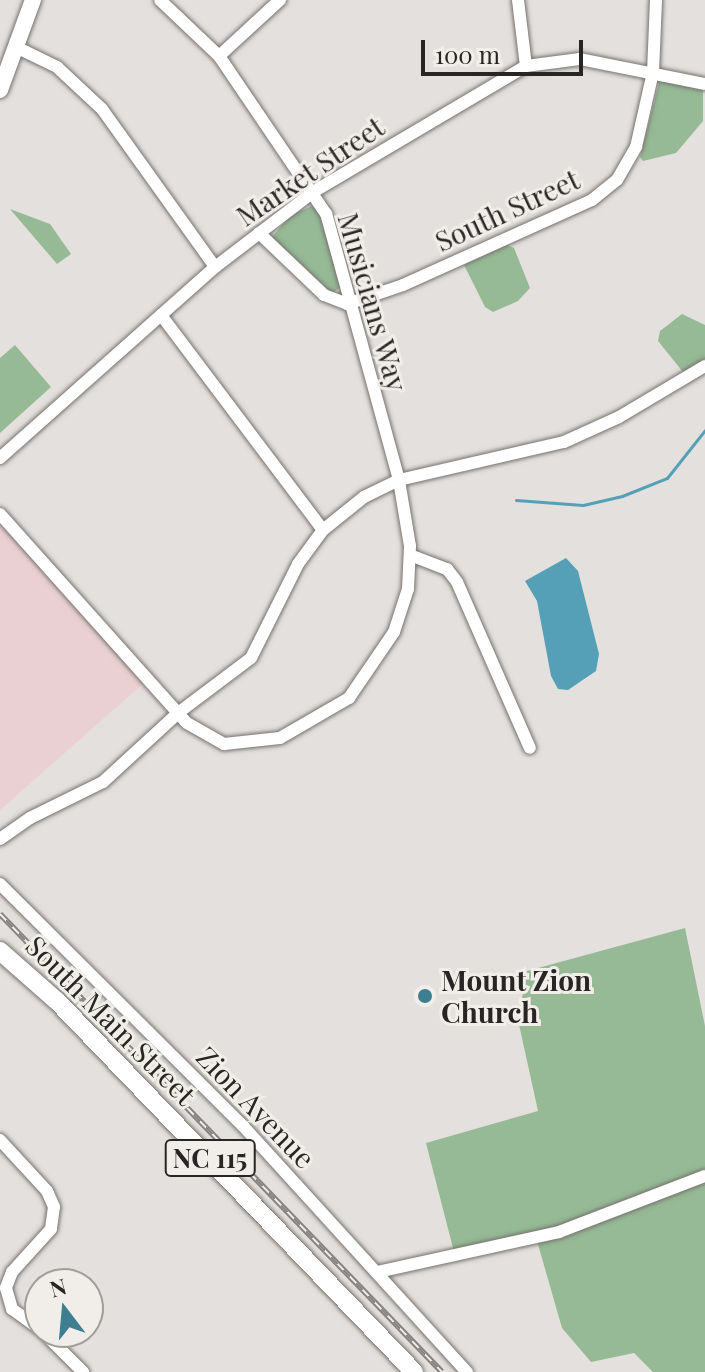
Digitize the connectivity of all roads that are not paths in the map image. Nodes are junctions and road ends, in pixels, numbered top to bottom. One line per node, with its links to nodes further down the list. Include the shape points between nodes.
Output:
1 (33, 0): 6 (street)
2 (160, 0): 7 (street, Musicians Way)
3 (280, 0): 7 (street)
4 (518, 0): 8 (street)
5 (656, 0): 9 (street, South Street)
6 (16, 47): 11 (street); 14 (street, via 57,67 102,109)
7 (219, 56): 12 (street, Musicians Way)
8 (526, 66): 9 (street, Market Street, via 580,59); 12 (street, Market Street)
9 (653, 72): 10 (street, Market Street); 15 (street, South Street, via 636,147 617,180 592,200 403,285)
10 (705, 84)
11 (0, 90)
12 (313, 192): 13 (street, Market Street); 15 (street, Musicians Way, via 344,274)
13 (259, 233): 14 (street, Market Street); 15 (street, via 324,295)
14 (215, 267): 16 (street, Market Street)
15 (347, 304): 19 (street, Musicians Way)
16 (161, 315): 18 (street, Market Street); 21 (street)
17 (705, 366): 19 (street, via 619,417 564,442)
18 (0, 458)
19 (399, 480): 21 (street, via 364,497); 22 (street, Musicians Way)
20 (0, 514): 23 (street, Musicians Way)
21 (323, 530): 23 (street, via 298,564 251,658)
22 (410, 555): 23 (street, Musicians Way, via 408,589 381,654 349,698 280,738 224,744); 24 (street, via 447,569 457,582)
23 (178, 713): 25 (street, via 103,782)
24 (530, 748)
25 (0, 839)
26 (0, 884): 30 (street, Zion Avenue, via 209,1092)
27 (0, 951): 35 (main road, South Main Street / NC 115, via 57,1001)
28 (0, 1140): 31 (street, via 47,1191 54,1207 46,1237 8,1279)
29 (705, 1176): 30 (street, via 559,1232)
30 (377, 1272): 36 (street, Zion Avenue)
31 (6, 1310): 32 (street)
32 (24, 1320)
33 (60, 1348): 34 (street)
34 (83, 1372)
35 (414, 1372)
36 (467, 1372)

